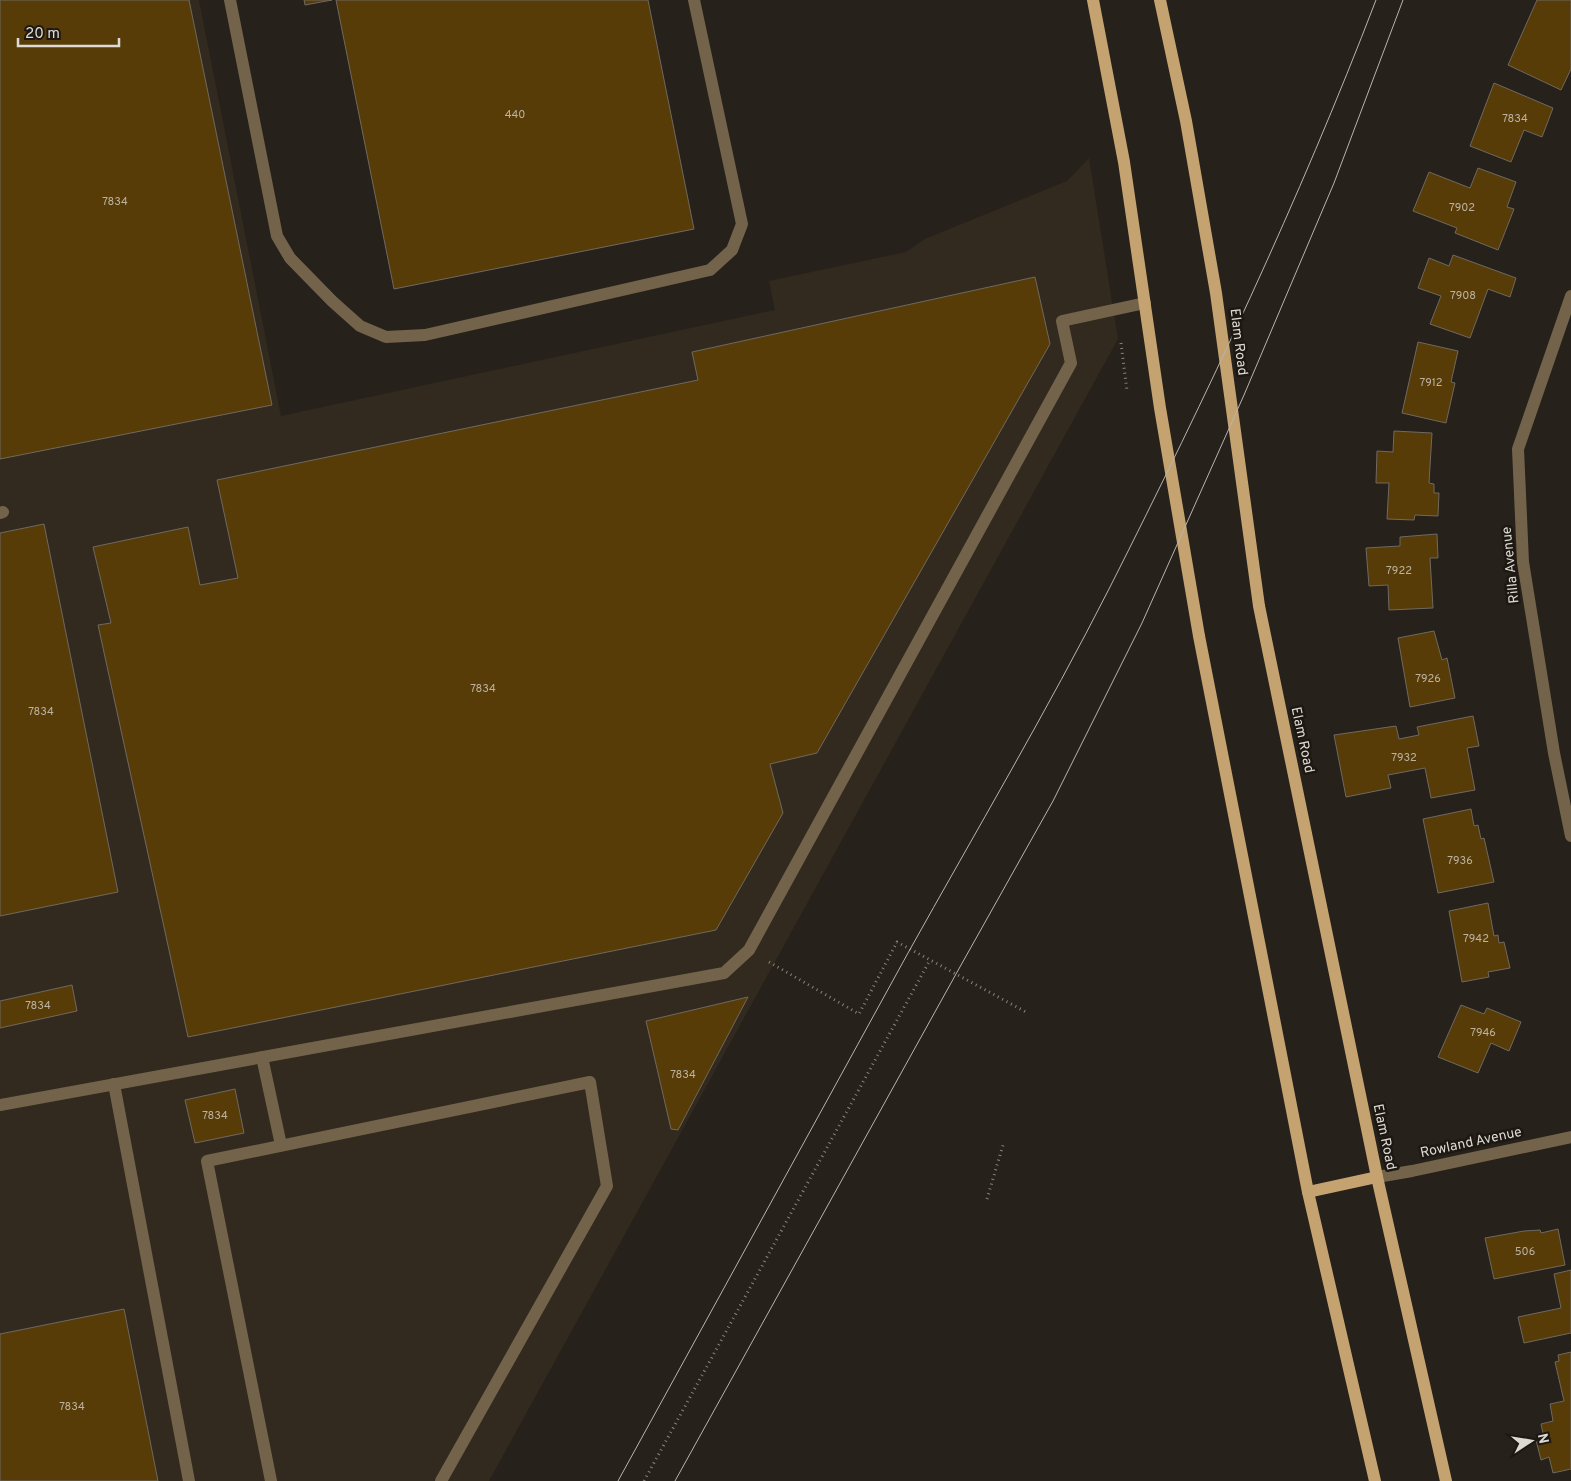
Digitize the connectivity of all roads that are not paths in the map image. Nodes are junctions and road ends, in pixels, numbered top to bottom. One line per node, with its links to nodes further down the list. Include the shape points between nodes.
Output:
1 (230, 0): 2 (street, via 278,236 290,258 332,301 360,326 386,337 425,335 710,270 732,250 742,224)
2 (694, 0)
3 (1092, 0): 6 (main road, via 1124,162)
4 (1160, 0): 13 (main road, Elam Road, via 1186,121 1216,293 1260,606)
5 (1571, 296): 7 (street, Rilla Avenue, via 1518,449 1523,562)
6 (1145, 303): 8 (street, via 1062,321 1071,363 749,950 724,973); 14 (main road, via 1199,636)
7 (1571, 836)
8 (262, 1057): 9 (street); 12 (street)
9 (114, 1084): 10 (street); 15 (street)
10 (0, 1105)
11 (1571, 1137): 13 (street, Rowland Avenue)
12 (281, 1145): 16 (street, via 207,1161); 17 (street, via 590,1082 607,1186)
13 (1377, 1177): 14 (main road); 19 (main road, Elam Road)
14 (1308, 1192): 18 (main road)
15 (189, 1481)
16 (271, 1481)
17 (441, 1481)
18 (1375, 1481)
19 (1446, 1481)

